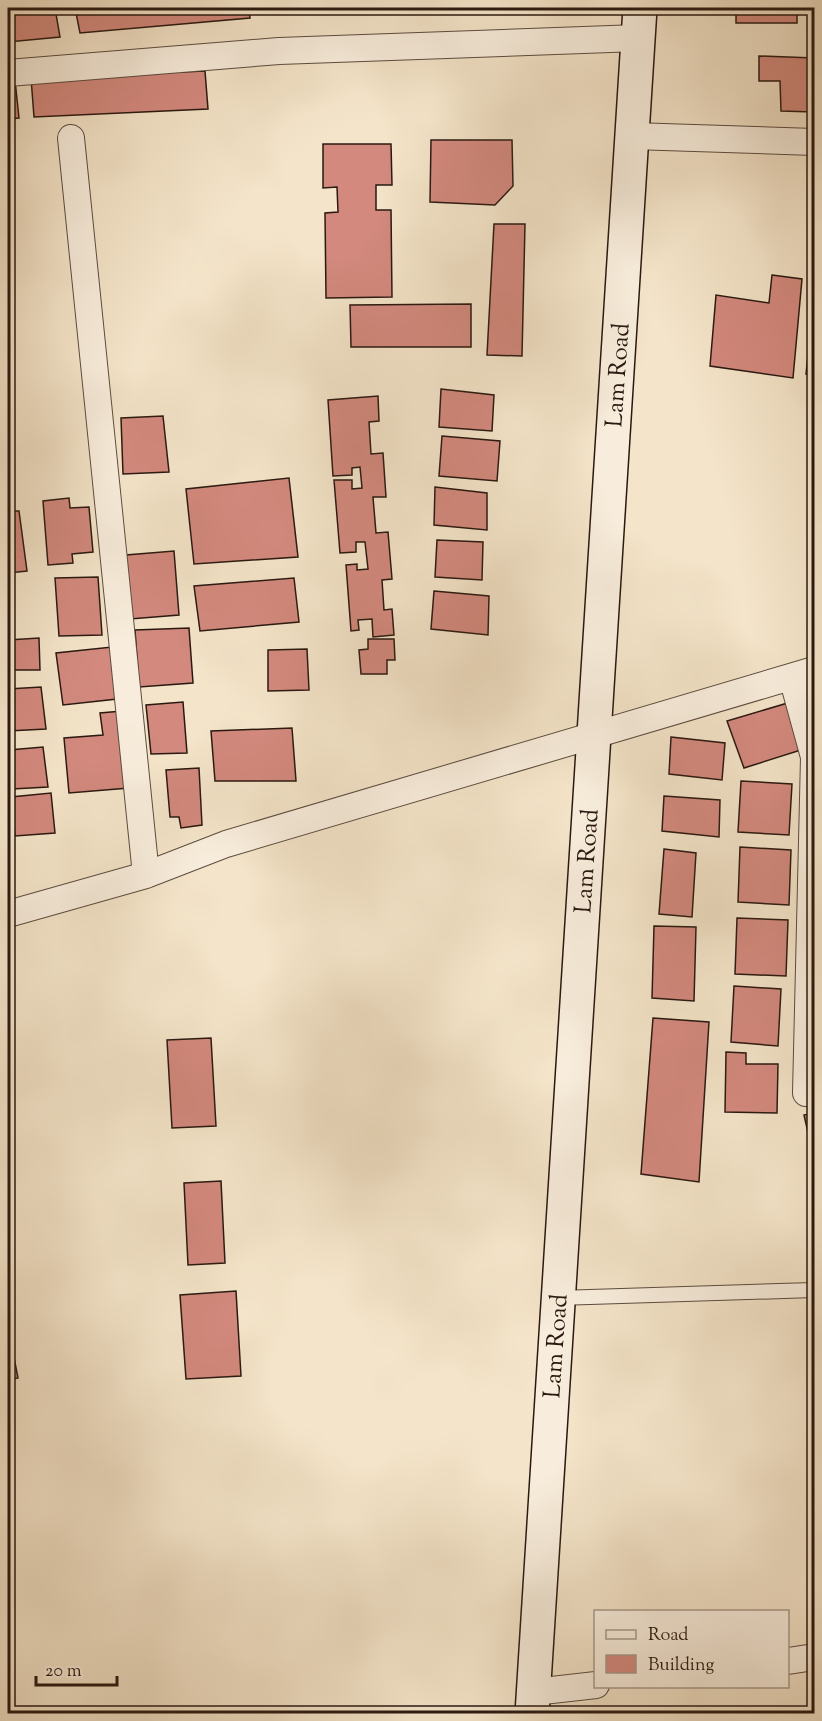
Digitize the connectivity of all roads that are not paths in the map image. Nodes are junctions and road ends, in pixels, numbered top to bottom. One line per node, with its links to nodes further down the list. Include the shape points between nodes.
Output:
1 (639, 23): 2 (street); 3 (main road, Lam Road)
2 (8, 73)
3 (632, 136): 5 (street); 7 (main road, Lam Road)
4 (71, 138): 9 (street)
5 (814, 142)
6 (803, 674): 7 (street); 8 (street)
7 (594, 736): 9 (street, via 226,844); 13 (main road, Lam Road)
8 (814, 757): 11 (street, via 806,1093)
9 (146, 875): 10 (street)
10 (8, 914)
11 (814, 1091)
12 (814, 1290): 13 (lane)
13 (558, 1298): 17 (main road, Lam Road)
14 (814, 1657): 15 (street)
15 (789, 1660)
16 (594, 1686): 17 (street)
17 (533, 1703)

